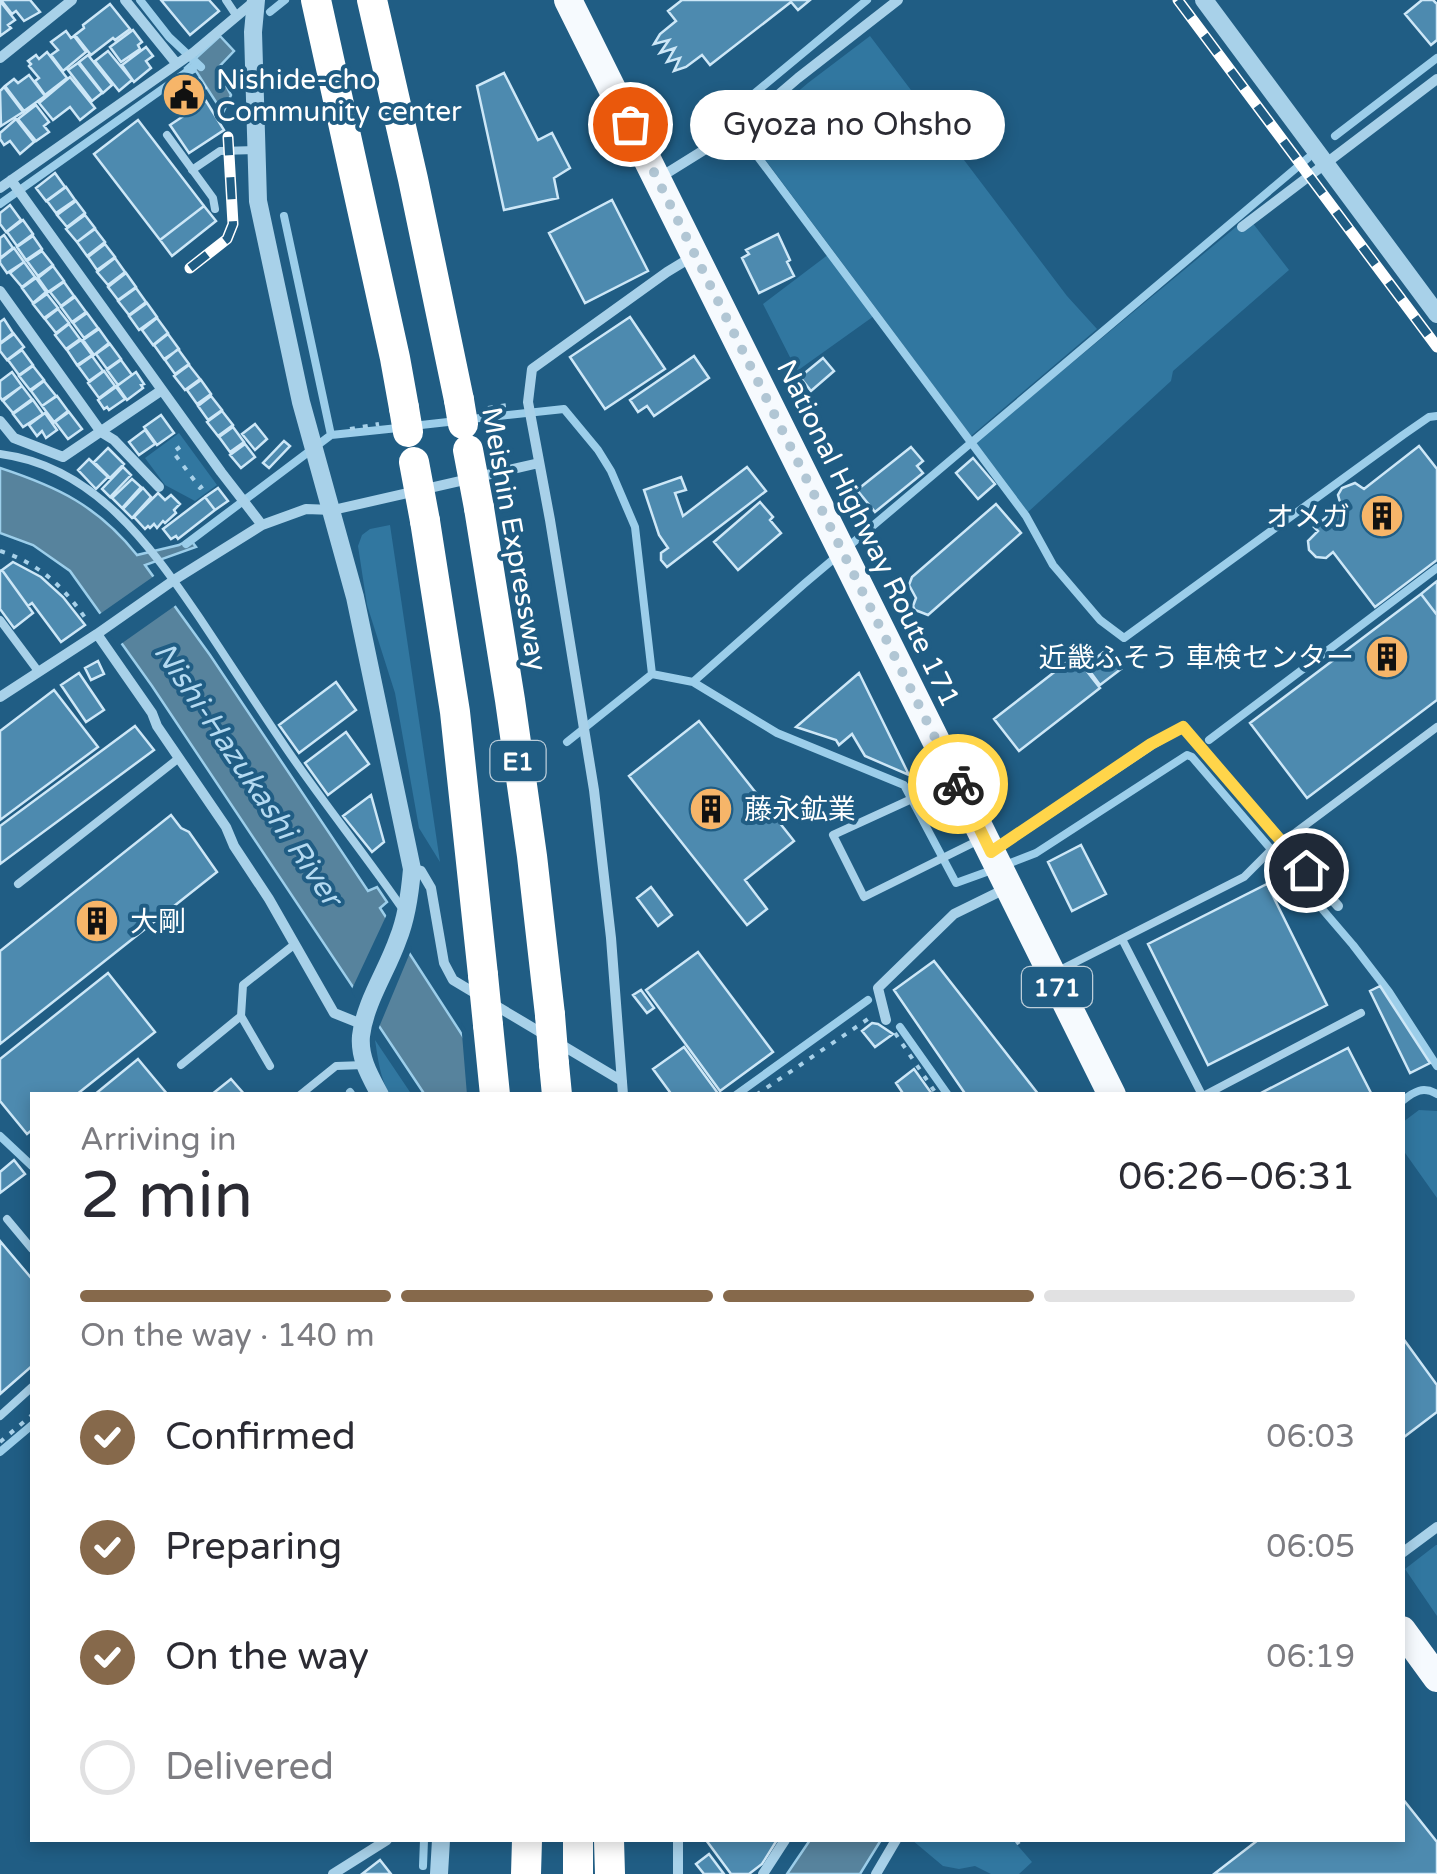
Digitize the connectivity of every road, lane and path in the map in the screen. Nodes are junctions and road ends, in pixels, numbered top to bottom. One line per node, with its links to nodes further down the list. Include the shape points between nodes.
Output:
1 (72, 0): 11 (street)
2 (125, 0): 12 (street)
3 (226, 0): 10 (lane)
4 (256, 0): 10 (street); 15 (street)
5 (316, 0): 64 (highway, E1, bridge, via 425,521 455,712)
6 (372, 0): 65 (highway, Meishin Expressway / E1, bridge, via 479,508 532,856)
7 (568, 0): 18 (highway, National Highway Route 171 / 171)
8 (898, 0): 18 (street, via 742,127)
9 (1204, 0): 16 (street)
10 (236, 15): 12 (street)
11 (0, 58)
12 (178, 62): 19 (street)
13 (1437, 79): 16 (street)
14 (167, 135): 17 (lane)
15 (256, 150): 17 (lane, via 220,151); 34 (street, via 258,201 300,398)
16 (1326, 164): 22 (street); 25 (street)
17 (192, 170): 21 (lane)
18 (658, 178): 23 (highway, National Highway Route 171 / 171)
19 (11, 180): 20 (street); 26 (street)
20 (0, 188)
21 (215, 209)
22 (1242, 227)
23 (696, 255): 31 (street, via 532,369 528,402); 44 (highway, National Highway Route 171 / 171)
24 (0, 291): 28 (street)
25 (1437, 314)
26 (162, 390): 28 (street); 29 (street)
27 (0, 421): 28 (street, via 14,438 63,457)
28 (100, 432): 33 (street)
29 (195, 436): 32 (street); 32 (path, via 173,452 200,488)
30 (0, 454): 37 (lane, via 68,476 102,499)
31 (539, 464): 34 (street); 61 (street, via 587,740)
32 (221, 472): 35 (street)
33 (158, 487)
34 (332, 510): 35 (street, via 306,509); 47 (street)
35 (262, 524): 37 (street)
36 (0, 552): 39 (path, via 47,574)
37 (174, 580): 39 (street); 50 (lane)
38 (0, 620): 40 (lane)
39 (97, 634): 40 (street); 43 (street)
40 (38, 671): 41 (street)
41 (0, 697)
42 (1437, 727): 45 (lane)
43 (179, 758): 48 (lane); 52 (street)
44 (955, 779): 46 (highway, National Highway Route 171 / 171); 46 (lane, via 832,835 864,897 950,854)
45 (1275, 848): 46 (street, via 1183,727 1151,744); 49 (street); 51 (lane, via 1244,877)
46 (996, 864): 53 (highway, National Highway Route 171 / 171); 57 (street, via 878,988)
47 (412, 869): 50 (street); 61 (street, via 431,888 453,980)
48 (18, 884)
49 (1338, 906)
50 (406, 913): 56 (street)
51 (1122, 939): 53 (lane); 70 (lane)
52 (294, 944): 55 (lane, via 243,985); 56 (street, via 334,1013)
53 (1051, 974): 69 (highway, National Highway Route 171 / 171)
54 (1361, 1013): 71 (lane)
55 (241, 1016): 59 (lane); 60 (lane)
56 (366, 1017): 58 (street)
57 (886, 1020): 67 (path, via 868,1019); 68 (path)
58 (364, 1064): 62 (lane, via 336,1066); 63 (street)
59 (181, 1065)
60 (270, 1066)
61 (622, 1081): 66 (street)
62 (304, 1092)
63 (378, 1092)
64 (495, 1092)
65 (557, 1092)
66 (624, 1092)
67 (760, 1092)
68 (936, 1092)
69 (1110, 1092)
70 (1202, 1092)
71 (1210, 1092)
72 (7, 1219): 73 (lane)
73 (30, 1246)
74 (30, 1389): 75 (lane)
75 (0, 1416)
76 (30, 1417): 77 (path)
77 (0, 1442)
78 (1437, 1527): 79 (street)
79 (1405, 1551)
80 (1405, 1634): 81 (highway)
81 (1437, 1678)
82 (384, 1842): 93 (street)
83 (441, 1842): 94 (street)
84 (527, 1842): 95 (highway)
85 (578, 1842): 96 (highway)
86 (609, 1842): 97 (highway)
87 (678, 1842): 98 (street)
88 (784, 1842): 99 (street)
89 (895, 1842): 92 (street)
90 (1017, 1842): 91 (path)
91 (1021, 1847)
92 (883, 1871)
93 (333, 1874)
94 (439, 1874)
95 (526, 1874)
96 (578, 1874)
97 (610, 1874)
98 (678, 1874)
99 (763, 1874)

